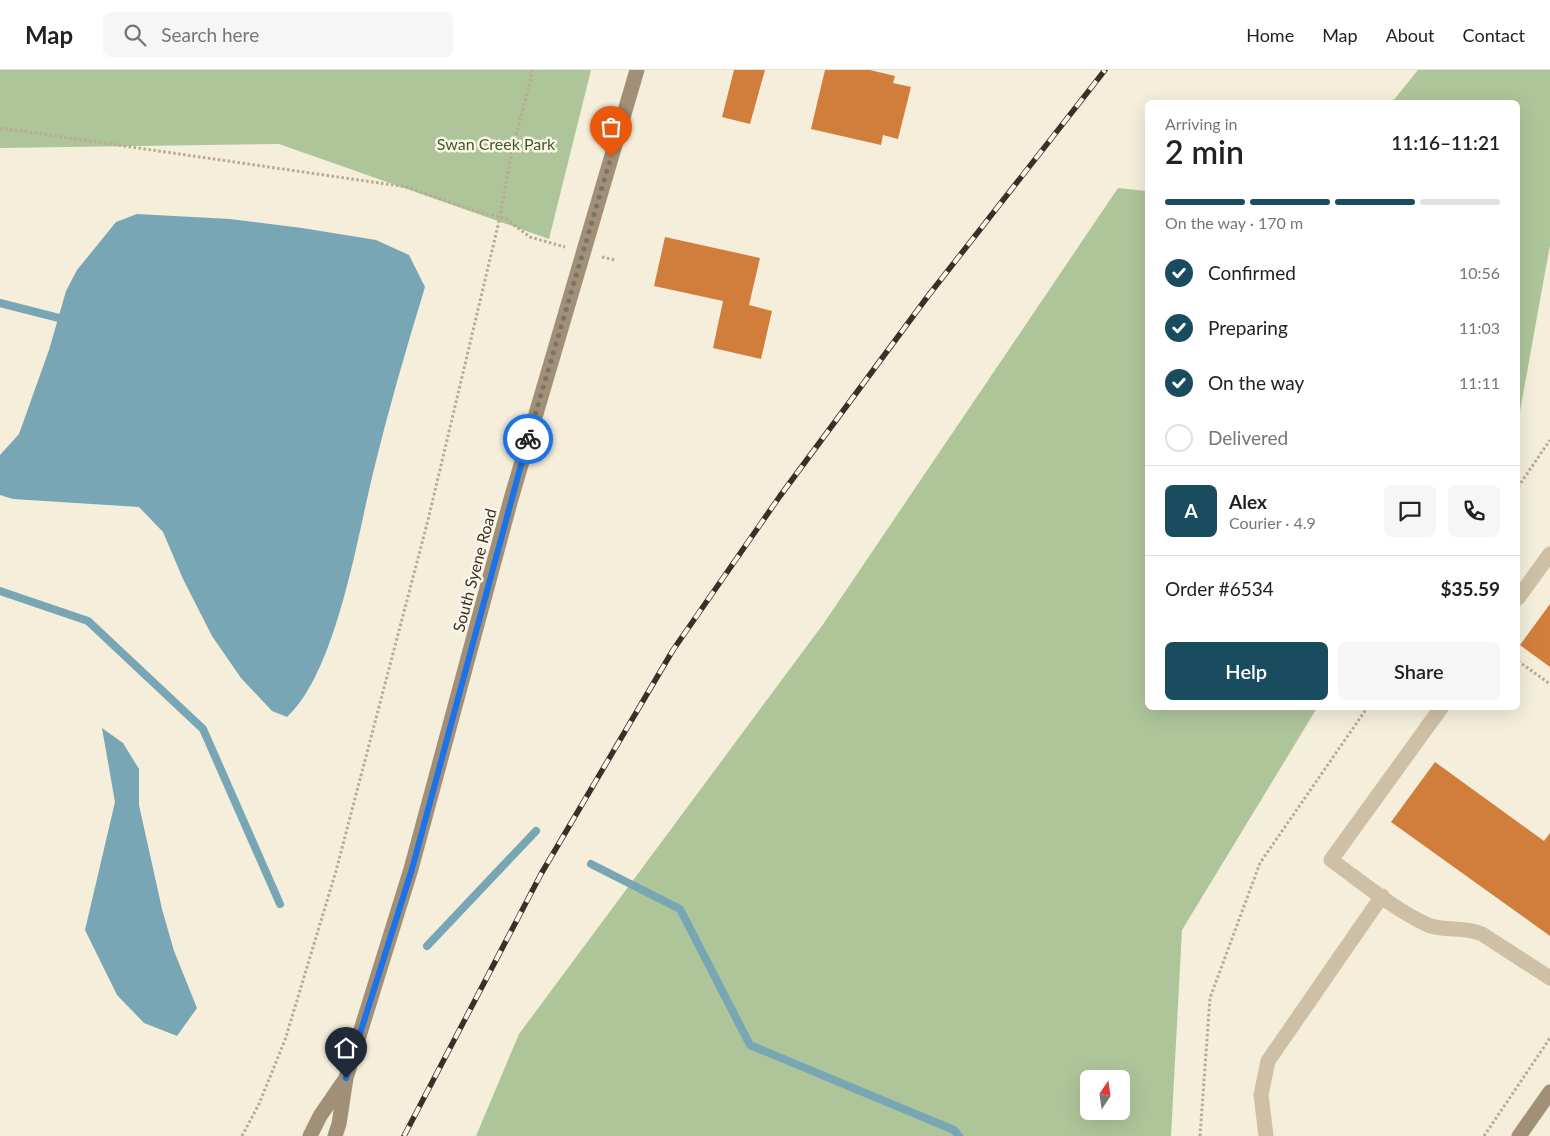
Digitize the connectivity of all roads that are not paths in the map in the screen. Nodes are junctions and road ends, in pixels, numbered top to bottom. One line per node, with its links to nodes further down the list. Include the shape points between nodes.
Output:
1 (637, 70): 7 (street, South Syene Road, via 511,500 412,869)
2 (1550, 554): 3 (lane)
3 (1520, 595)
4 (1440, 710): 5 (lane, via 1331,860)
5 (1382, 896): 6 (lane, via 1429,925 1482,934); 11 (lane, via 1268,1061 1261,1095)
6 (1550, 978)
7 (346, 1078): 9 (street, South Syene Road); 10 (street, South Syene Road)
8 (1550, 1092): 12 (street)
9 (310, 1136)
10 (335, 1136)
11 (1266, 1136)
12 (1519, 1136)

